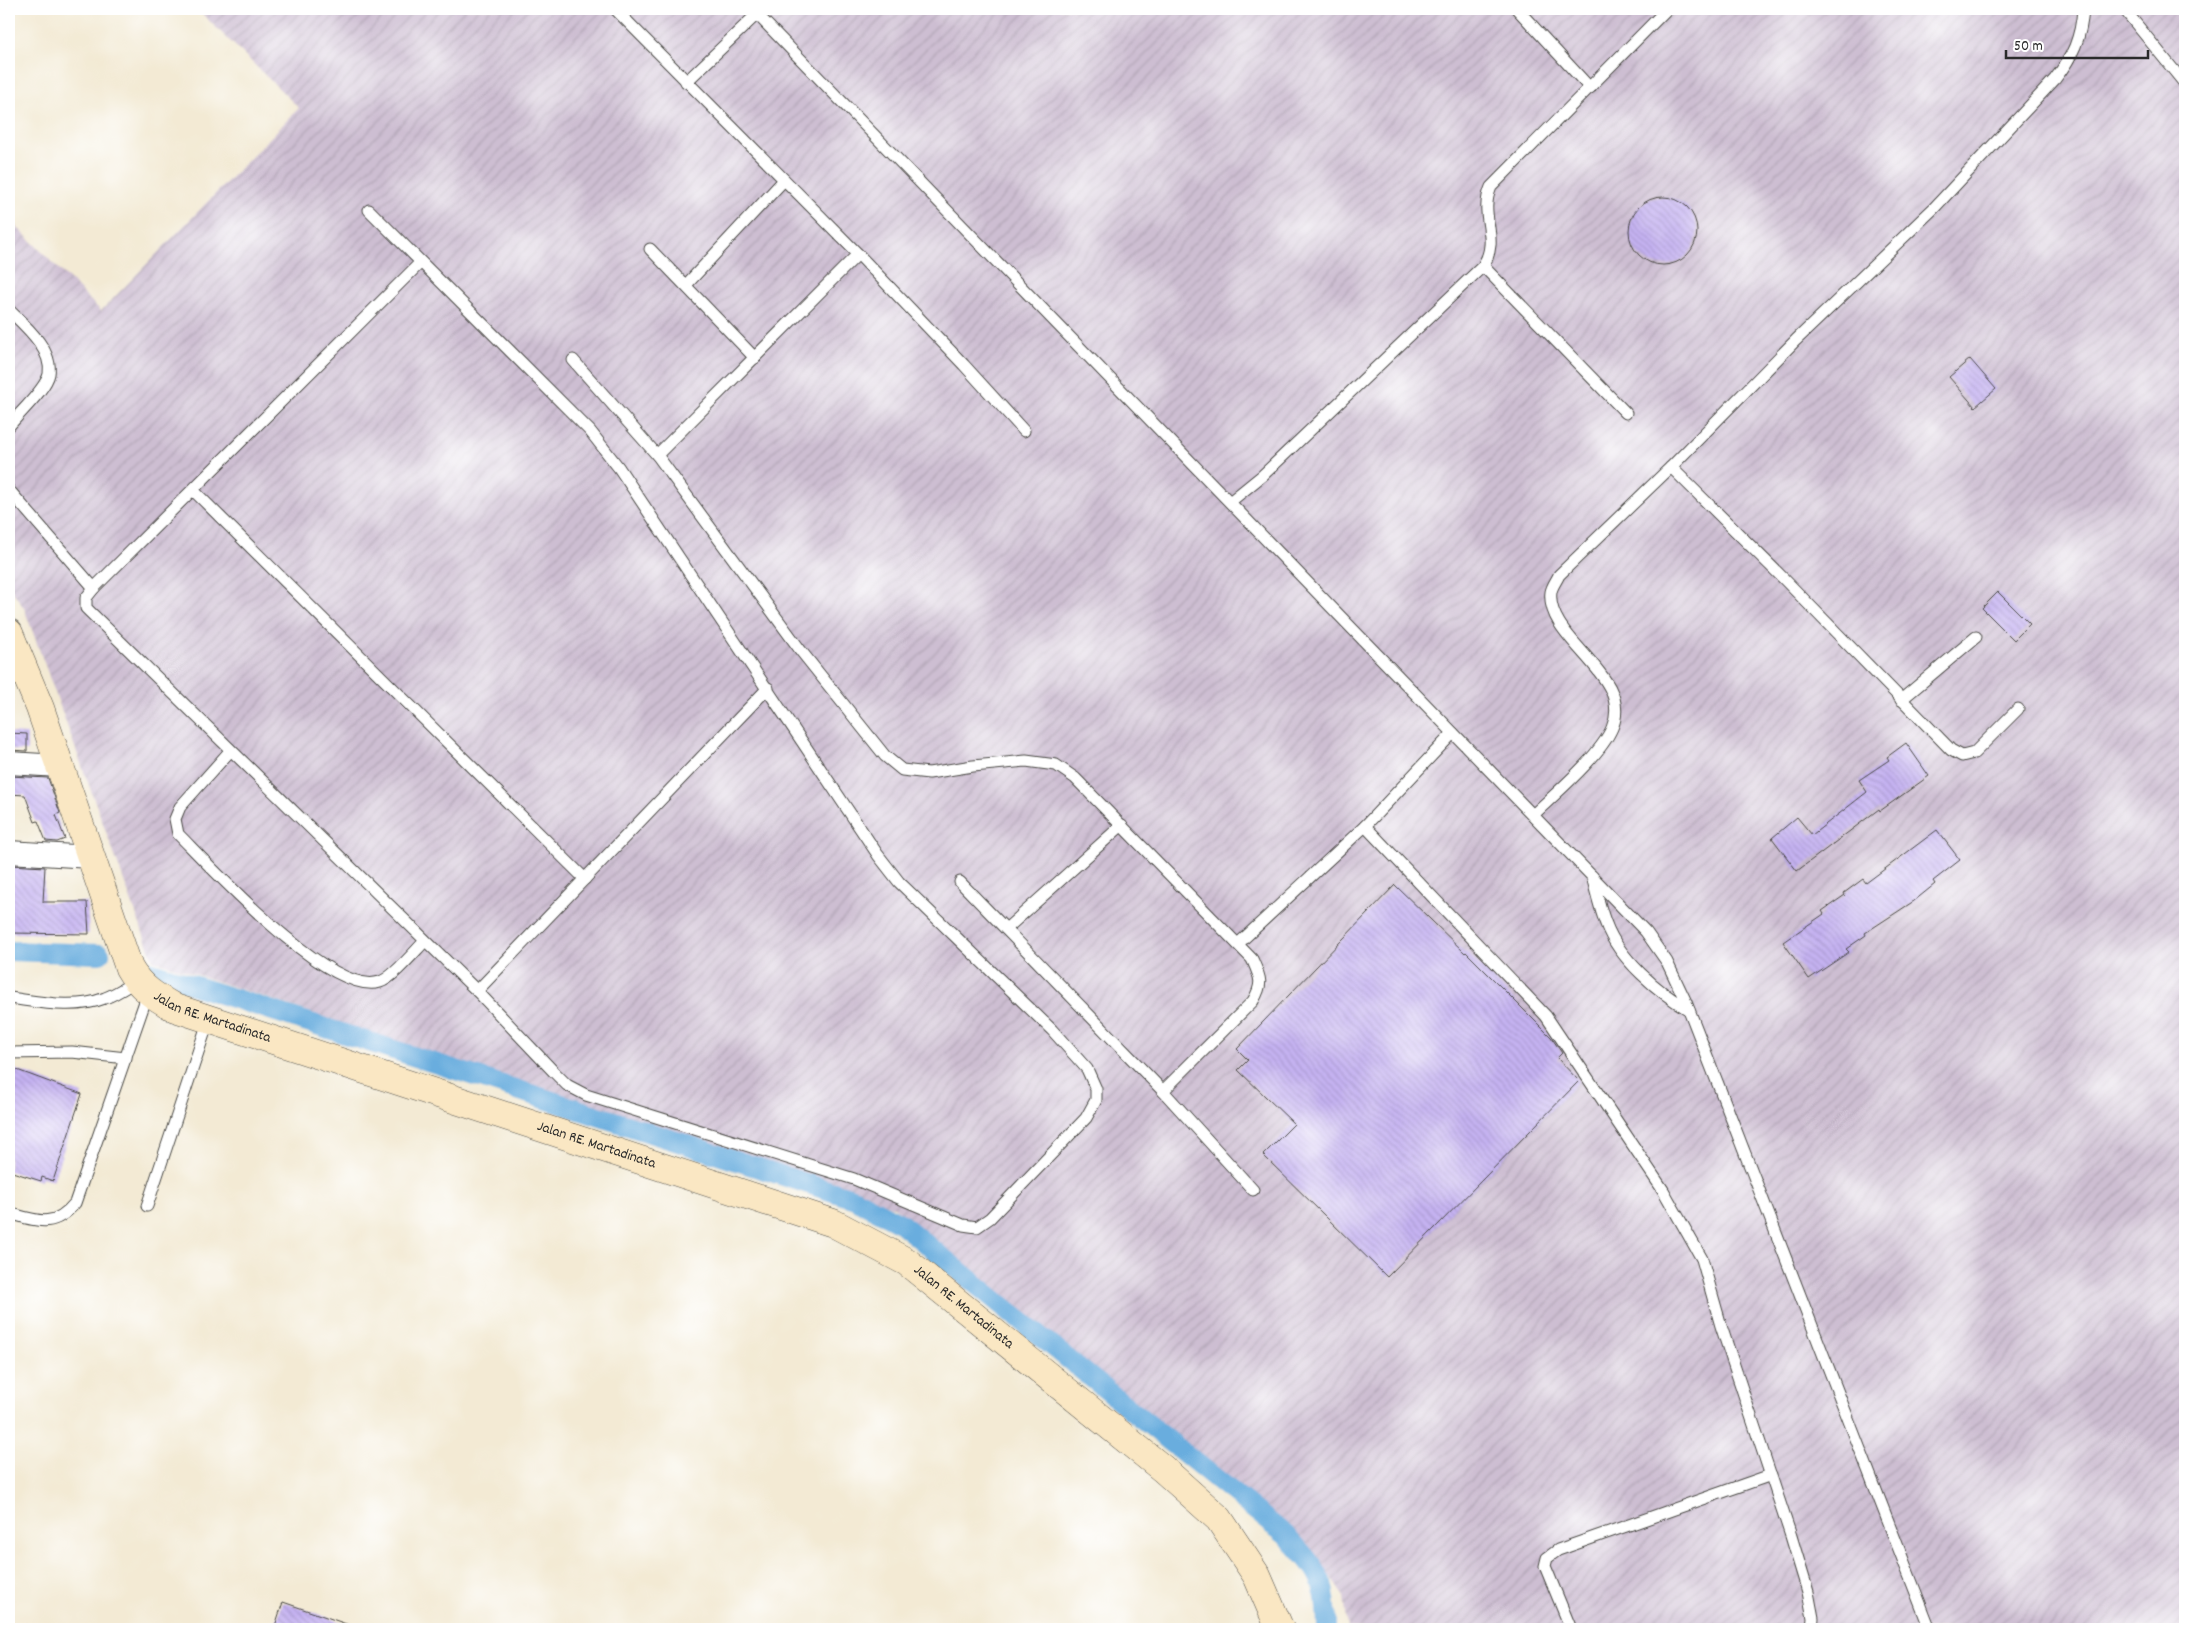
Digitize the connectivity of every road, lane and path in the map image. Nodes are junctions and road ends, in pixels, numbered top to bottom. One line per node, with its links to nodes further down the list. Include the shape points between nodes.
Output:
1 (615, 9): 7 (lane)
2 (1517, 9): 9 (lane)
3 (1667, 9): 9 (lane)
4 (2083, 9): 24 (lane, via 2082,26 2072,58 2055,79 1934,208 1796,340)
5 (2124, 9): 8 (lane)
6 (755, 11): 7 (lane); 27 (lane)
7 (686, 82): 10 (lane)
8 (2185, 84)
9 (1590, 88): 15 (lane, via 1490,187 1485,199 1490,254)
10 (784, 180): 13 (lane); 16 (lane)
11 (370, 210): 14 (lane)
12 (650, 249): 16 (lane)
13 (858, 254): 18 (lane); 22 (lane)
14 (421, 262): 26 (lane); 31 (lane, via 590,431 619,468)
15 (1483, 266): 20 (lane); 27 (lane, via 1263,475)
16 (686, 285): 18 (lane)
17 (9, 310): 21 (lane, via 35,337 46,356 49,373 42,387)
18 (755, 358): 23 (lane)
19 (573, 360): 23 (lane)
20 (1626, 413)
21 (9, 426)
22 (1024, 432)
23 (657, 455): 39 (lane, via 801,651 885,756 902,770 929,772 1026,761 1056,764)
24 (1671, 467): 32 (lane); 38 (lane, via 1559,575 1551,591 1553,610 1607,683 1616,703 1612,727 1593,755)
25 (9, 490): 28 (lane)
26 (193, 490): 28 (lane); 44 (lane)
27 (1231, 501): 34 (lane)
28 (94, 588): 35 (lane, via 85,602 90,614)
29 (9, 633): 37 (main road, via 40,708)
30 (1976, 636): 32 (lane)
31 (768, 688): 44 (lane); 50 (lane, via 899,882 1052,1030 1086,1069 1096,1088 1096,1100 1086,1118 1031,1176 990,1218 977,1227 963,1225 854,1179 586,1096 567,1085)
32 (1901, 700): 33 (lane, via 1951,750 1962,756 1974,753)
33 (2018, 709)
34 (1453, 733): 38 (lane); 40 (lane)
35 (230, 751): 47 (lane); 47 (lane, via 180,807 175,819 178,834 273,928 316,960 346,977 365,982 380,982 388,978)
36 (9, 763): 37 (street)
37 (59, 766): 42 (main road)
38 (1533, 815): 43 (lane)
39 (1122, 825): 46 (lane); 48 (lane)
40 (1364, 826): 48 (lane); 60 (lane, via 1546,1016 1663,1190 1702,1259)
41 (9, 852): 42 (street)
42 (90, 856): 49 (main road, via 129,968)
43 (1591, 874): 52 (lane, via 1646,932 1667,962); 52 (lane, via 1606,926 1620,948 1664,996)
44 (585, 879): 50 (lane)
45 (960, 882): 46 (lane)
46 (1006, 928): 56 (lane)
47 (425, 941): 50 (lane)
48 (1239, 943): 56 (lane, via 1252,959 1260,977 1260,988 1253,1001)
49 (142, 987): 51 (lane, via 88,1003 57,1004); 53 (main road, Jalan RE. Martadinata, via 175,1008); 55 (lane)
50 (477, 991)
51 (9, 998)
52 (1689, 1010): 64 (lane)
53 (209, 1019): 58 (lane); 61 (main road, Jalan RE. Martadinata, via 833,1223 873,1242 907,1262 1163,1469 1219,1519 1257,1576)
54 (9, 1052): 55 (lane, via 72,1052)
55 (126, 1058): 59 (lane, via 75,1203 55,1220 40,1222)
56 (1163, 1091): 57 (lane)
57 (1253, 1190)
58 (147, 1206)
59 (9, 1213)
60 (1771, 1475): 62 (lane, via 1558,1550 1547,1558 1545,1566); 63 (lane, via 1808,1592)
61 (1280, 1629)
62 (1571, 1629)
63 (1812, 1629)
64 (1930, 1629)

